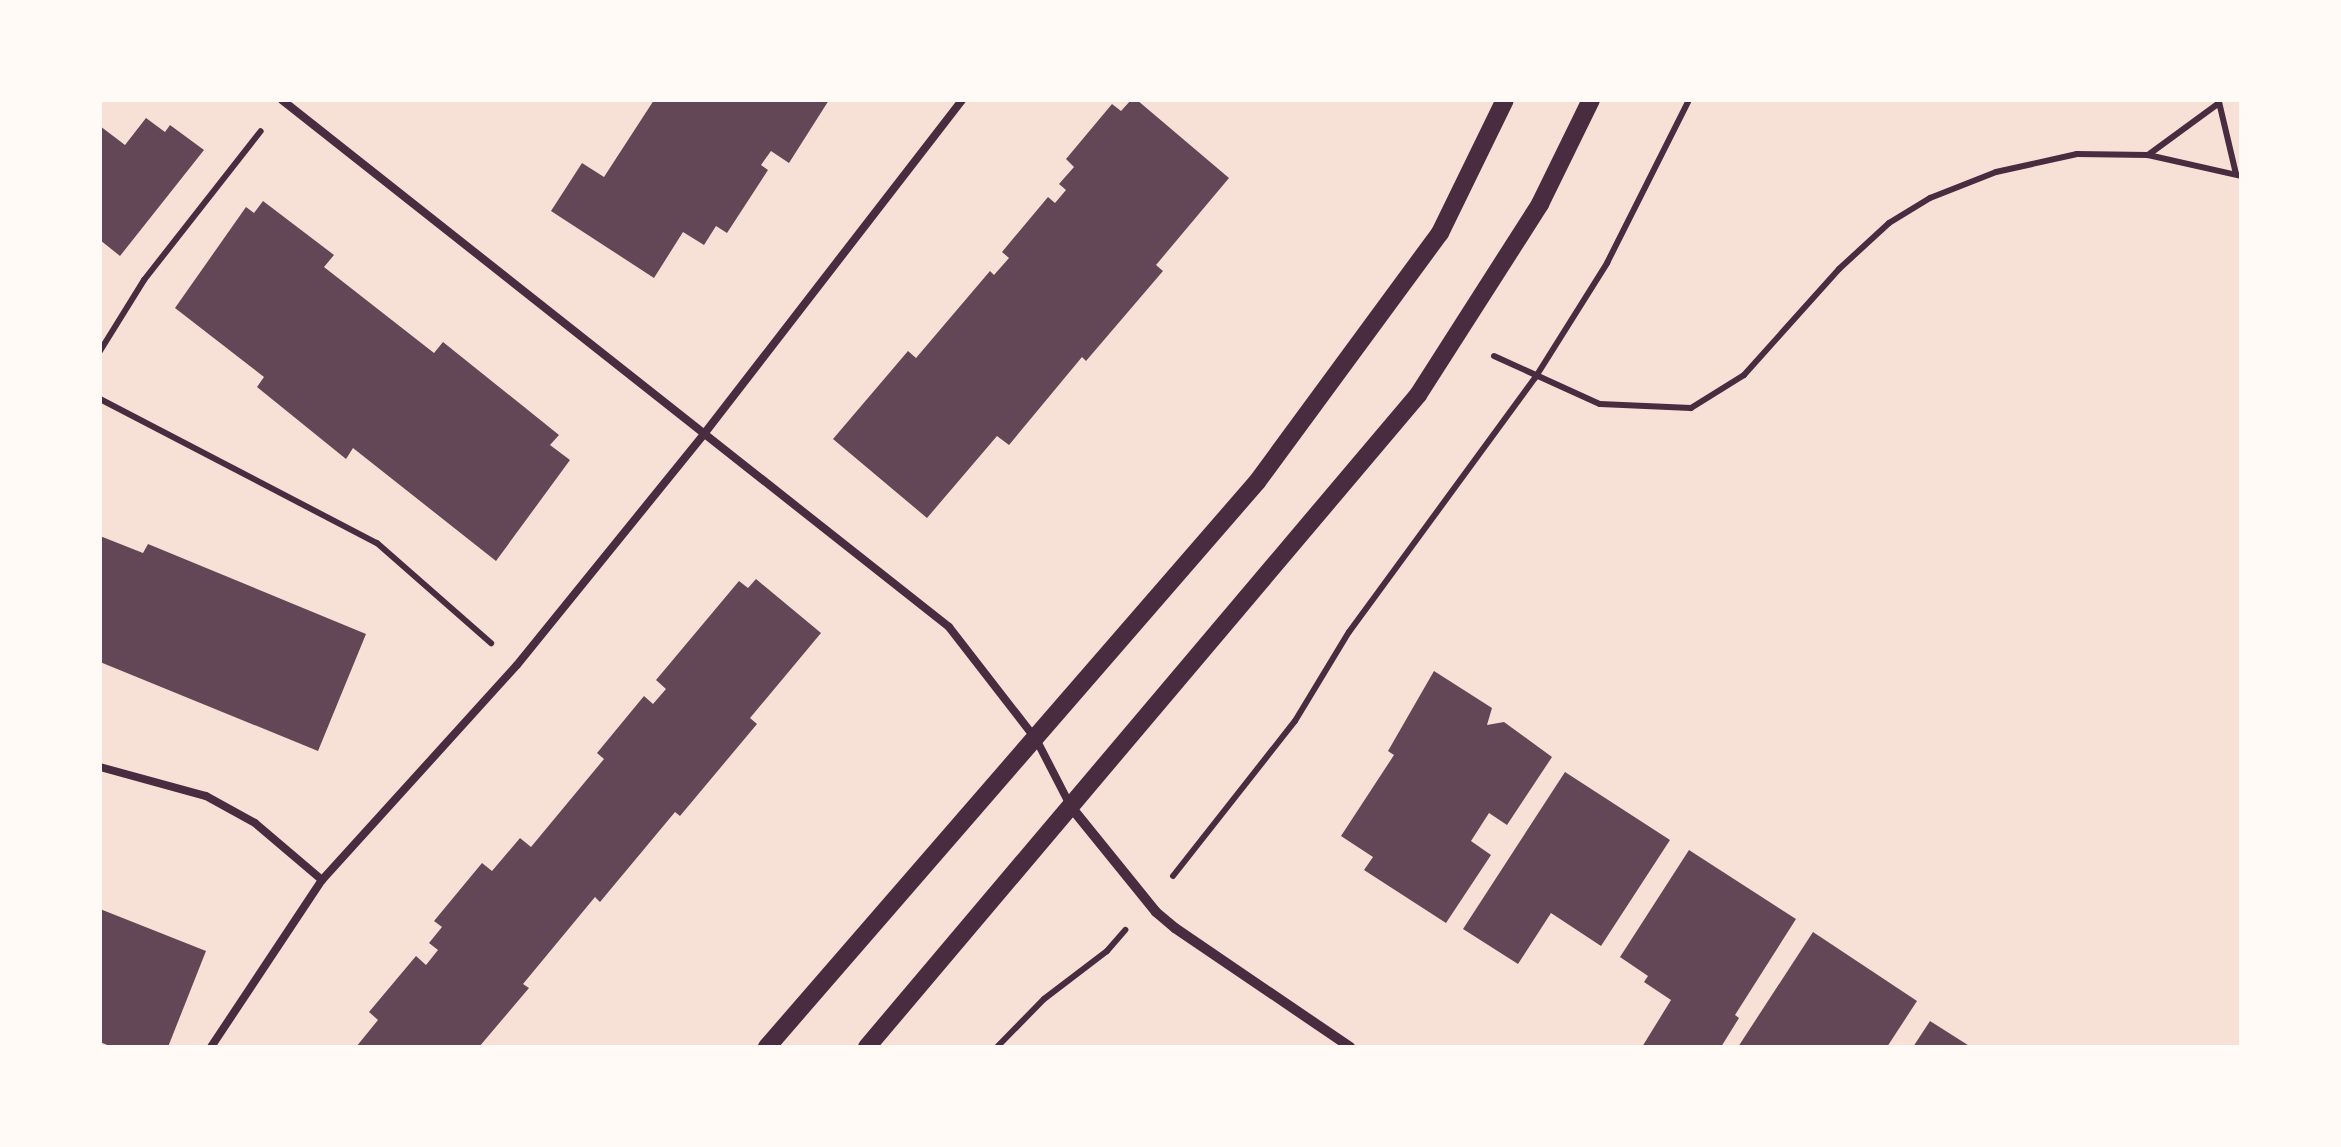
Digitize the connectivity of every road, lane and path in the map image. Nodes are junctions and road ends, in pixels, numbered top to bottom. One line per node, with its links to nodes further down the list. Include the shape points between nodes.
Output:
1 (282, 100): 10 (path, via 144,280); 13 (lane)
2 (962, 100): 13 (lane)
3 (1505, 100): 15 (street, via 1440,233 1329,389)
4 (1591, 100): 9 (street, via 1540,204)
5 (1689, 100): 11 (path, via 1607,263)
6 (2220, 102): 7 (path); 8 (path)
7 (2148, 154): 8 (path); 11 (path, via 2077,154 1996,172 1930,198 1889,223 1839,269 1744,375 1691,408 1600,404)
8 (2238, 175)
9 (1458, 337): 11 (path); 17 (street, via 1382,438)
10 (100, 351)
11 (1535, 378): 19 (path, via 1350,632 1295,720)
12 (100, 400): 14 (path, via 378,543)
13 (704, 434): 14 (lane); 15 (lane, via 949,627)
14 (517, 665): 18 (lane)
15 (1036, 739): 17 (lane); 22 (street)
16 (100, 766): 18 (lane, via 206,796 255,822)
17 (1072, 807): 23 (street); 25 (street, via 1174,928)
18 (322, 880): 21 (lane)
19 (1166, 884)
20 (1107, 951): 24 (path, via 1044,999)
21 (211, 1047)
22 (767, 1047)
23 (867, 1047)
24 (998, 1047)
25 (1350, 1047)

